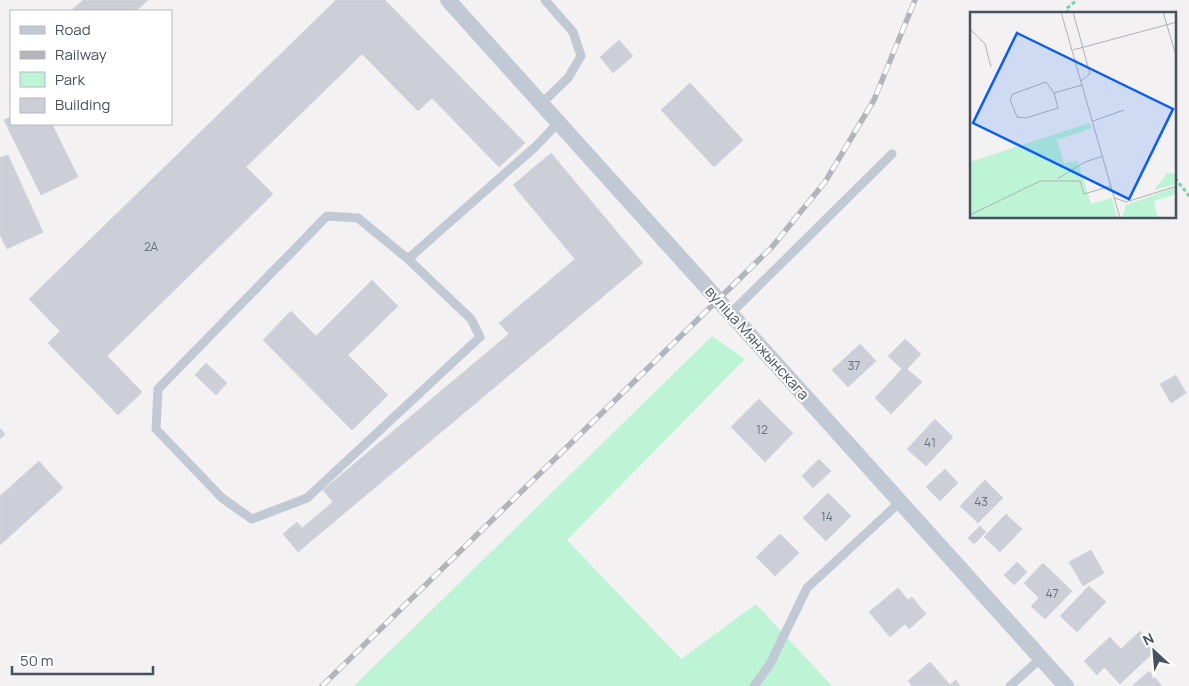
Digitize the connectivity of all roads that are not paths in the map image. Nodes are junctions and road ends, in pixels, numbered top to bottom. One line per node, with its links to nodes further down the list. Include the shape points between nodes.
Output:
1 (448, 0): 3 (street, вуліца Мянжынскага)
2 (545, 0): 3 (lane, via 573,32 581,56 568,78)
3 (541, 104): 4 (street, вуліца Мянжынскага)
4 (558, 123): 6 (lane); 7 (street, вуліца Мянжынскага)
5 (892, 154): 7 (lane)
6 (408, 259): 6 (lane, via 358,218 327,216 158,389 156,429 222,498 252,519 306,498 480,338 471,319)
7 (732, 313): 8 (street, вуліца Мянжынскага)
8 (900, 502): 9 (street, вуліца Мянжынскага); 10 (lane, via 807,588 770,664)
9 (1040, 659): 11 (lane); 12 (street, вуліца Мянжынскага)
10 (754, 686)
11 (1010, 686)
12 (1066, 686)

